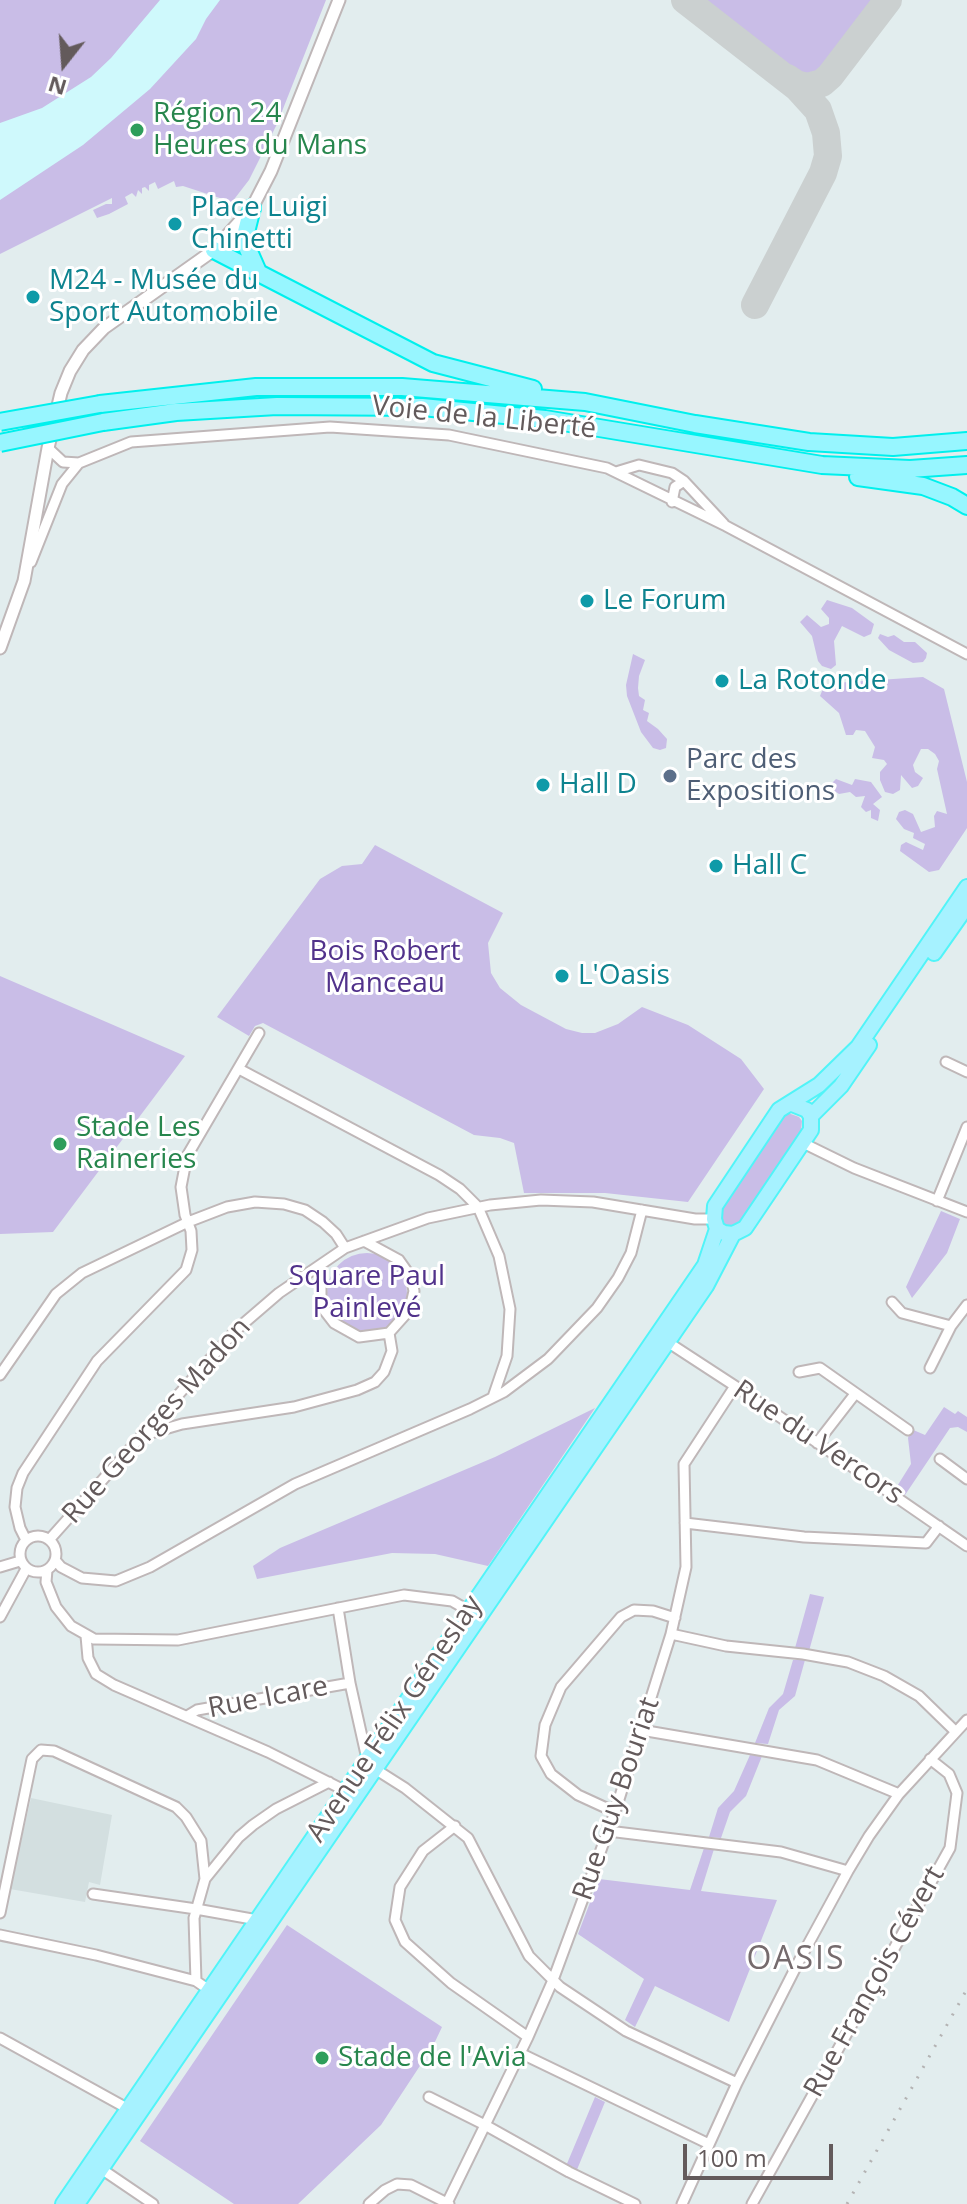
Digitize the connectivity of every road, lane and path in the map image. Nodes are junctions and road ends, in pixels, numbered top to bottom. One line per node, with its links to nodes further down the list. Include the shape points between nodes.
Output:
1 (339, 0): 2 (street)
2 (252, 208): 3 (street); 4 (highway, via 247,247)
3 (214, 250): 4 (highway); 9 (street, via 124,312 83,350 61,393)
4 (258, 272): 5 (highway, via 433,363)
5 (585, 402): 6 (highway, Voie de la Liberté, bridge, via 329,385 201,392); 7 (highway, Voie de la Liberté, via 809,442 893,447)
6 (0, 422)
7 (967, 441)
8 (0, 443): 10 (highway, Voie de la Liberté, bridge, via 103,422 312,405 545,419)
9 (48, 448): 11 (street, via 63,462); 18 (street)
10 (712, 449): 12 (highway, Voie de la Liberté, via 822,465); 16 (highway, via 773,466 923,486)
11 (79, 463): 13 (street, via 131,442 330,427 449,435); 18 (street, via 62,484)
12 (967, 465)
13 (616, 472): 14 (street, via 639,465); 15 (street)
14 (684, 481): 15 (street, via 675,487); 17 (street)
15 (672, 502): 17 (street)
16 (967, 506)
17 (726, 526): 20 (street)
18 (24, 581): 19 (street)
19 (0, 648)
20 (966, 654)
21 (967, 887): 27 (main road, via 858,1047)
22 (967, 906): 28 (main road, via 848,1077)
23 (259, 1033): 25 (street)
24 (946, 1062): 26 (street)
25 (239, 1069): 32 (street, via 439,1175); 35 (street, via 187,1156 181,1187)
26 (967, 1072)
27 (792, 1104): 28 (main road); 36 (main road, Avenue Félix Géneslay, via 779,1110 715,1206)
28 (811, 1116): 30 (main road, Avenue Félix Géneslay)
29 (967, 1127): 31 (street)
30 (803, 1143): 31 (street); 37 (main road, Avenue Félix Géneslay, via 745,1228)
31 (937, 1201): 34 (street)
32 (478, 1207): 33 (street, via 541,1200); 38 (street); 51 (street, via 499,1256 510,1309 507,1356)
33 (642, 1210): 36 (street); 51 (street, via 631,1253 597,1308 548,1359)
34 (967, 1212)
35 (188, 1222): 39 (street, via 227,1207 284,1204 323,1222); 48 (street, via 82,1273 56,1294); 59 (street, via 192,1250 186,1270 97,1361 23,1473 15,1507)
36 (715, 1224): 37 (main road); 45 (main road, Avenue Félix Géneslay, via 705,1265)
37 (733, 1234): 45 (main road, Avenue Félix Géneslay, via 717,1270)
38 (364, 1241): 39 (street); 44 (street, via 399,1260 411,1277 411,1304)
39 (345, 1248): 40 (street, Rue Georges Madon)
40 (321, 1266): 44 (street, via 321,1300 334,1323 359,1337); 53 (street, Rue Georges Madon, via 236,1330)
41 (892, 1302): 43 (street, via 902,1313)
42 (967, 1305): 43 (street)
43 (951, 1326): 46 (street)
44 (389, 1333): 53 (street, via 392,1351 384,1372 357,1390)
45 (662, 1339): 49 (street, Rue du Vercors); 67 (main road, Avenue Félix Géneslay)
46 (930, 1368)
47 (799, 1372): 50 (street, via 820,1368)
48 (0, 1375)
49 (735, 1386): 54 (street, Rue du Vercors); 57 (street, Rue Guy Bouriat, via 684,1464)
50 (855, 1394): 52 (street); 54 (street)
51 (493, 1397): 62 (street, via 295,1484 116,1581 82,1578)
52 (908, 1430)
53 (141, 1436): 60 (street, Rue Georges Madon)
54 (817, 1443): 58 (street, Rue du Vercors)
55 (940, 1459): 56 (street)
56 (967, 1479)
57 (685, 1523): 58 (street, via 791,1536 926,1543); 69 (street, Rue Guy Bouriat, via 686,1567)
58 (939, 1526): 61 (street, Rue du Vercors)
59 (26, 1540): 60 (street); 63 (street, via 19,1553)
60 (49, 1540): 62 (street)
61 (967, 1546)
62 (55, 1560): 65 (street)
63 (23, 1565): 64 (street); 65 (street, via 36,1573); 68 (street)
64 (0, 1567)
65 (47, 1570): 71 (street, via 56,1607)
66 (338, 1608): 67 (street, via 404,1595 452,1601); 71 (street, via 178,1640); 72 (street)
67 (474, 1614): 78 (main road, Avenue Félix Géneslay)
68 (0, 1617)
69 (675, 1618): 70 (street, Rue Guy Bouriat); 82 (street, via 634,1610 621,1617 561,1687 545,1725 541,1756 551,1774 578,1795)
70 (671, 1634): 75 (street, Rue Guy Bouriat); 76 (street, via 848,1662 919,1696)
71 (86, 1636): 73 (street, via 96,1674)
72 (350, 1683): 73 (street, Rue Icare); 78 (street)
73 (187, 1716): 79 (street)
74 (967, 1720): 76 (street)
75 (641, 1730): 81 (street, via 817,1760); 82 (street, Rue Guy Bouriat)
76 (955, 1731): 77 (street)
77 (930, 1759): 81 (street); 111 (street, Rue François Cévert, via 949,1774 957,1793 950,1848)
78 (371, 1764): 80 (main road, Avenue Félix Géneslay); 83 (street)
79 (329, 1782): 80 (street); 86 (street, via 253,1825)
80 (351, 1794): 90 (main road, Avenue Félix Géneslay)
81 (899, 1794): 85 (street)
82 (615, 1812): 84 (street, Rue Guy Bouriat)
83 (455, 1826): 92 (street, via 480,1857 529,1956); 95 (street, via 423,1851 400,1887 395,1920 405,1942 451,1983)
84 (608, 1831): 85 (street, via 781,1852); 92 (street, Rue Guy Bouriat)
85 (848, 1871): 98 (street)
86 (205, 1879): 88 (street); 89 (street, via 201,1841 176,1807 54,1751 41,1750 32,1759)
87 (93, 1894): 88 (street)
88 (196, 1909): 90 (street); 93 (street)
89 (0, 1913)
90 (262, 1924): 94 (main road, Avenue Félix Géneslay)
91 (0, 1935): 93 (street)
92 (553, 1980): 95 (street, Rue Guy Bouriat); 98 (street, via 626,2031)
93 (196, 1981): 94 (street)
94 (214, 1993): 100 (main road, Avenue Félix Géneslay)
95 (528, 2037): 97 (street, Rue Guy Bouriat)
96 (0, 2038): 100 (street)
97 (520, 2053): 101 (street, Rue Guy Bouriat); 102 (street)
98 (737, 2083): 102 (street)
99 (429, 2097): 101 (street)
100 (133, 2111): 103 (main road, Avenue Félix Géneslay)
101 (485, 2125): 104 (street, Rue Guy Bouriat); 109 (street)
102 (709, 2144): 110 (street)
103 (96, 2165): 105 (main road, Avenue Félix Géneslay); 106 (main road, Avenue Félix Géneslay); 107 (street)
104 (448, 2203): 108 (street, via 397,2184)
105 (63, 2204)
106 (77, 2204)
107 (153, 2204)
108 (369, 2204)
109 (635, 2204)
110 (682, 2204)
111 (752, 2204)

